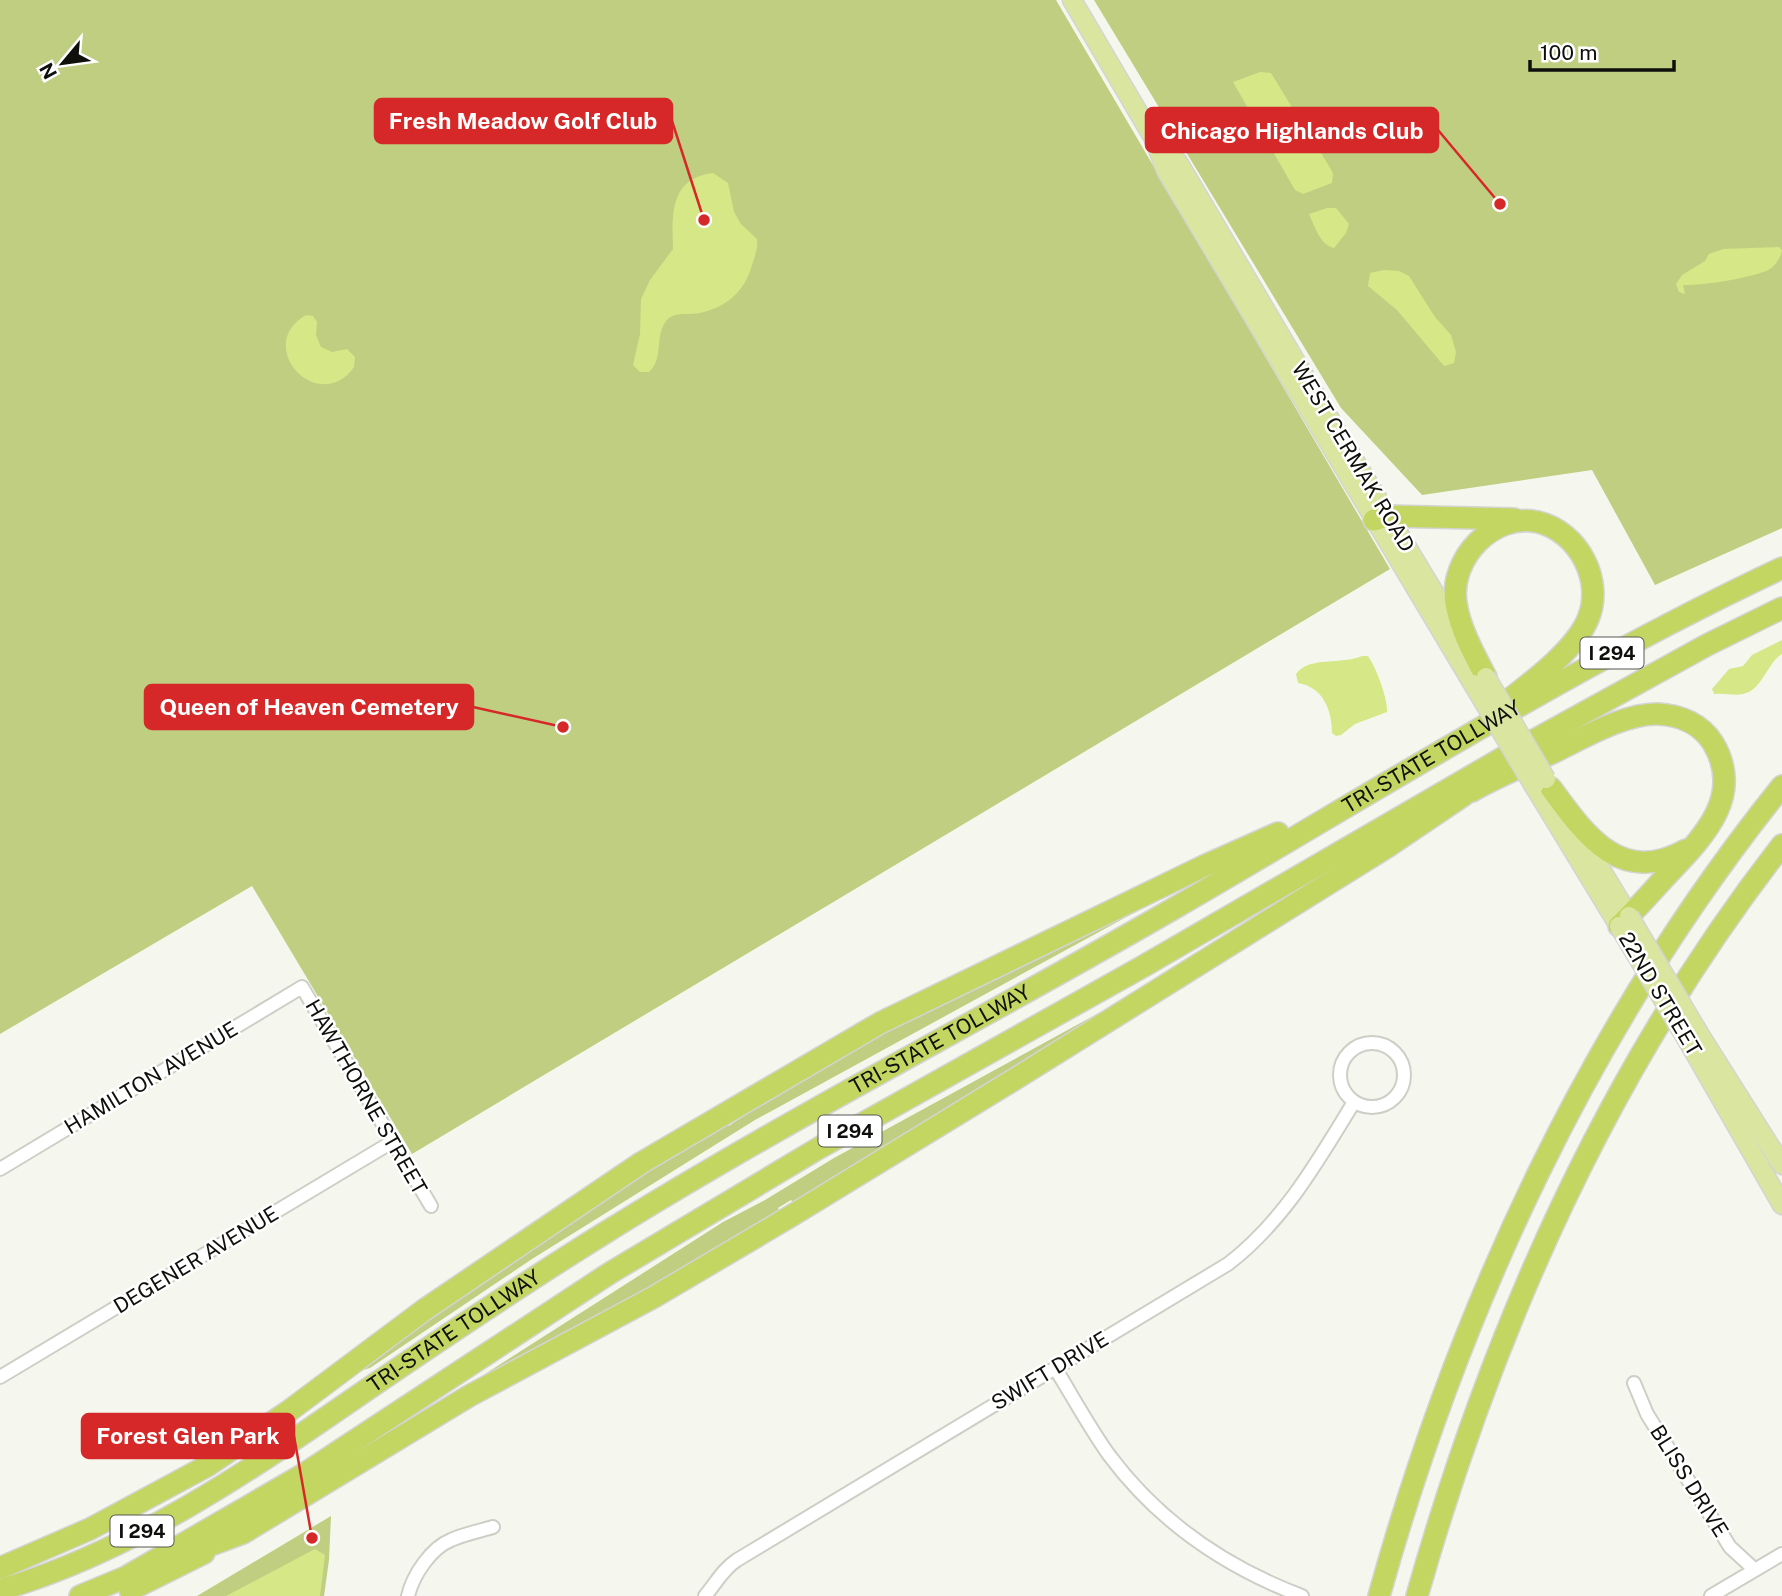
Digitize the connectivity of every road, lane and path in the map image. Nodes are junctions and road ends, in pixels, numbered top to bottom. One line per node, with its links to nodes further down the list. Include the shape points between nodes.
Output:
1 (1072, 0): 2 (main road, WEST CERMAK ROAD, via 1154,139 1178,162)
2 (1381, 518): 3 (highway, via 1470,516); 6 (main road, WEST CERMAK ROAD)
3 (1537, 522): 6 (highway, via 1509,523 1492,531 1464,560 1456,582 1456,602); 8 (highway, via 1557,530 1585,560 1593,582 1589,619 1548,667)
4 (1782, 568): 8 (highway, TRI-STATE TOLLWAY / I 294, via 1641,637)
5 (1782, 608): 7 (highway, TRI-STATE TOLLWAY / I 294)
6 (1479, 680): 9 (main road, WEST CERMAK ROAD, bridge)
7 (1589, 710): 12 (highway); 18 (highway, TRI-STATE TOLLWAY / I 294)
8 (1447, 747): 10 (highway, TRI-STATE TOLLWAY / I 294)
9 (1544, 784): 13 (highway, via 1592,839 1626,861 1654,863); 15 (main road, 22ND STREET)
10 (1378, 786): 31 (highway, via 880,1023 641,1163 207,1465 90,1530); 34 (highway, TRI-STATE TOLLWAY / I 294, via 1124,937 670,1193 206,1496 98,1552)
11 (1782, 786): 39 (highway, via 1673,934 1557,1136 1459,1357)
12 (1458, 799): 13 (highway, via 1625,721 1658,714 1681,718 1709,736 1724,771 1721,804); 16 (highway)
13 (1697, 844): 15 (highway)
14 (1782, 845): 40 (highway, via 1671,1004 1582,1166 1483,1392)
15 (1624, 921): 19 (main road, 22ND STREET, bridge)
16 (1230, 945): 18 (highway, via 1116,998); 33 (highway, via 653,1297 469,1396 243,1533)
17 (302, 987): 21 (street, HAWTHORNE STREET); 23 (street, HAMILTON AVENUE)
18 (1041, 1024): 33 (highway, TRI-STATE TOLLWAY / I 294, via 610,1273)
19 (1694, 1039): 22 (main road, 22ND STREET); 24 (main road, 22ND STREET)
20 (1354, 1102): 20 (street, via 1382,1106 1401,1090 1402,1065 1389,1048 1358,1046 1345,1059 1342,1087); 26 (street, SWIFT DRIVE, via 1299,1189 1260,1238 1228,1264)
21 (392, 1142): 25 (street, HAWTHORNE STREET); 27 (street, DEGENER AVENUE)
22 (1782, 1166)
23 (0, 1169)
24 (1782, 1205)
25 (430, 1206)
26 (1055, 1368): 37 (street, SWIFT DRIVE, via 737,1560); 38 (street, via 1111,1457 1158,1510 1222,1558)
27 (0, 1377)
28 (1634, 1384): 32 (street, BLISS DRIVE, via 1647,1414 1730,1547)
29 (494, 1527): 36 (street, via 442,1545 424,1564)
30 (1782, 1554): 32 (street)
31 (0, 1568)
32 (1755, 1570): 41 (street)
33 (122, 1587): 35 (highway, TRI-STATE TOLLWAY / I 294)
34 (0, 1590)
35 (79, 1596)
36 (408, 1596)
37 (705, 1596)
38 (1302, 1596)
39 (1380, 1596)
40 (1417, 1596)
41 (1711, 1596)

